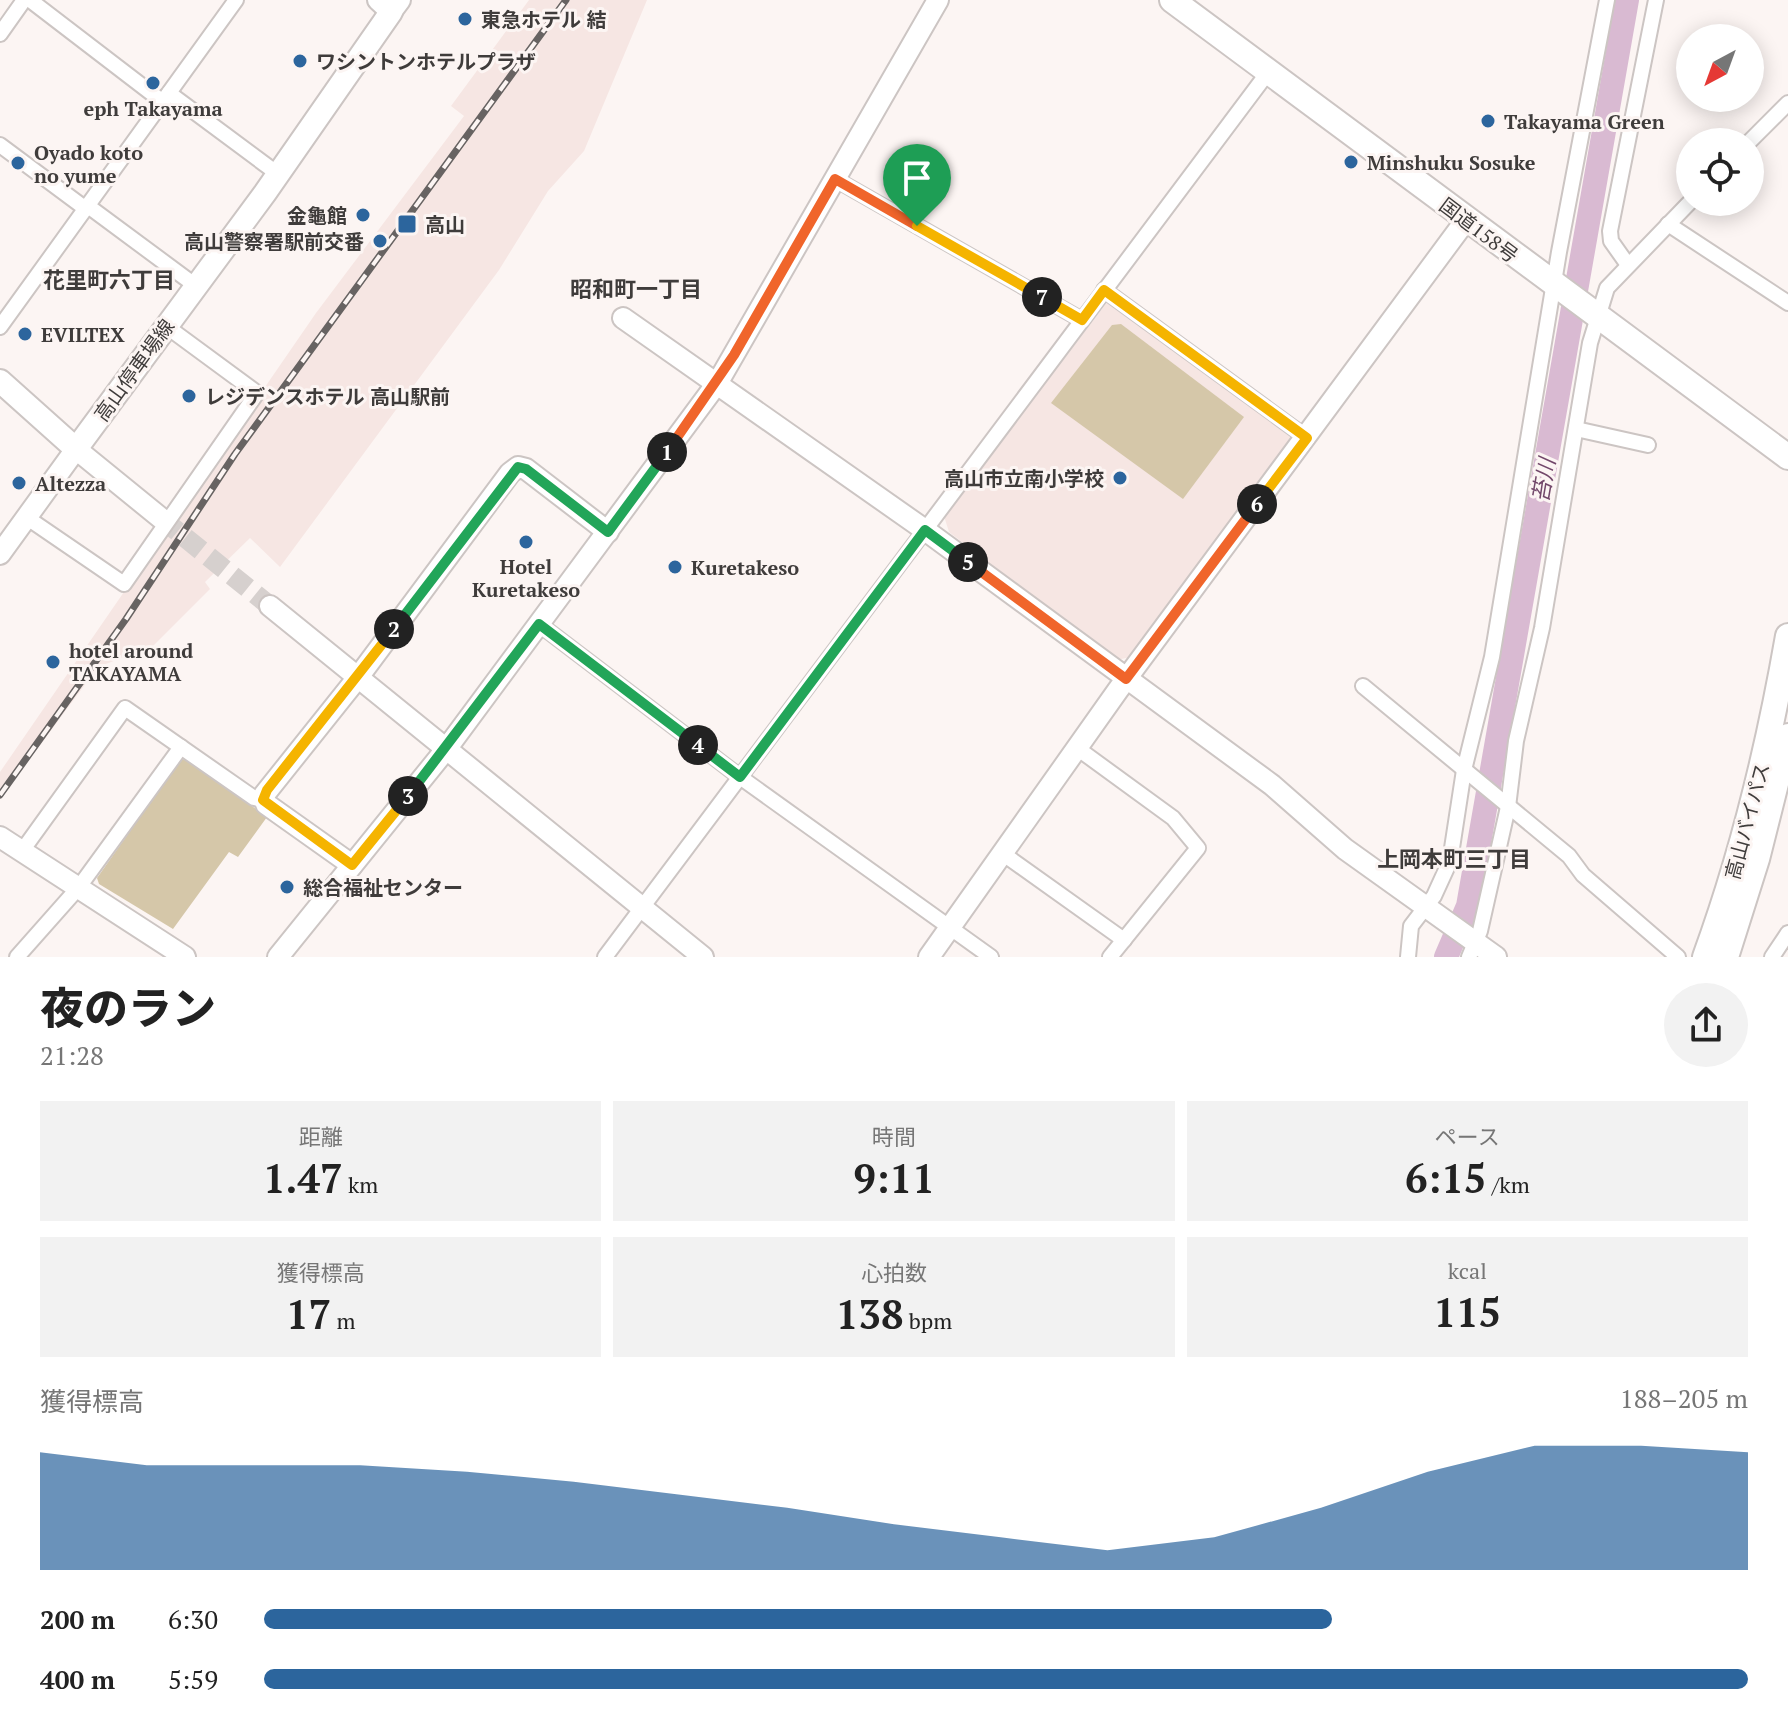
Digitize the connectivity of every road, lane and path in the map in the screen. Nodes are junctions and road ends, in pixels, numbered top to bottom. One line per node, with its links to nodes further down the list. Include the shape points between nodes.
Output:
1 (27, 0): 8 (street); 10 (street)
2 (236, 0): 10 (street)
3 (938, 0): 15 (street)
4 (1172, 0): 9 (highway, 国道158号)
5 (1607, 0): 22 (street)
6 (1656, 0): 20 (street, via 1610,231)
7 (390, 4): 14 (main road, 高山停車場線)
8 (0, 34)
9 (1269, 71): 18 (highway, 国道158号); 23 (street)
10 (166, 98): 14 (street); 16 (street)
11 (1788, 103): 12 (street)
12 (1763, 128)
13 (0, 145): 16 (street)
14 (278, 174): 21 (main road, 高山停車場線)
15 (835, 179): 27 (street); 31 (street)
16 (87, 208): 21 (street); 29 (street)
17 (1676, 216): 19 (street)
18 (1466, 220): 22 (highway, 国道158号); 33 (street)
19 (1668, 224): 20 (street); 24 (street)
20 (1628, 265): 25 (street, via 1607,288)
21 (196, 286): 28 (main road, 高山停車場線)
22 (1557, 287): 25 (highway, 国道158号); 52 (street)
23 (1104, 290): 27 (street); 33 (street)
24 (1788, 303)
25 (1595, 315): 32 (street); 36 (highway, 国道158号)
26 (623, 318): 31 (street)
27 (1082, 320): 39 (street)
28 (166, 326): 35 (main road, 高山停車場線); 37 (street, via 257,393 124,584)
29 (0, 327)
30 (0, 381): 35 (main road)
31 (718, 382): 39 (street); 40 (street)
32 (1576, 429): 34 (street); 55 (street)
33 (1307, 438): 46 (street)
34 (1648, 445)
35 (76, 449): 37 (street); 38 (street)
36 (1788, 457)
37 (26, 517): 41 (street)
38 (162, 519)
39 (925, 530): 46 (street); 53 (street)
40 (608, 532): 43 (street); 45 (street, via 518,467)
41 (0, 554)
42 (270, 606): 45 (street)
43 (539, 624): 50 (street); 53 (street)
44 (1788, 636): 78 (highway, 高山バイパス, via 1752,806)
45 (359, 676): 50 (street); 54 (street)
46 (1126, 679): 51 (street); 62 (street)
47 (1363, 686): 52 (street)
48 (1788, 736): 79 (highway, 高山バイパス)
49 (181, 747): 54 (street); 57 (street, via 125,708); 60 (street)
50 (447, 748): 59 (street); 61 (street)
51 (1077, 748): 58 (street); 65 (street, via 1173,818 1198,848)
52 (1467, 773): 55 (street); 62 (street, via 1450,861)
53 (740, 777): 61 (street); 63 (street)
54 (263, 800): 59 (street)
55 (1506, 805): 66 (street); 77 (street)
56 (0, 837): 57 (street)
57 (22, 851): 60 (street)
58 (1002, 853): 63 (street); 65 (street)
59 (352, 865): 69 (street)
60 (79, 887): 67 (street); 68 (street)
61 (641, 907): 70 (street); 71 (street)
62 (1430, 909): 66 (street); 75 (street, via 1411,926)
63 (950, 928): 72 (street); 73 (street)
64 (1788, 933): 80 (street)
65 (1124, 940): 74 (street)
66 (1472, 946): 76 (street)
67 (17, 957)
68 (185, 957)
69 (278, 957)
70 (605, 957)
71 (703, 957)
72 (929, 957)
73 (991, 957)
74 (1110, 957)
75 (1408, 957)
76 (1496, 957)
77 (1678, 957)
78 (1705, 957)
79 (1726, 957)
80 (1772, 957)

